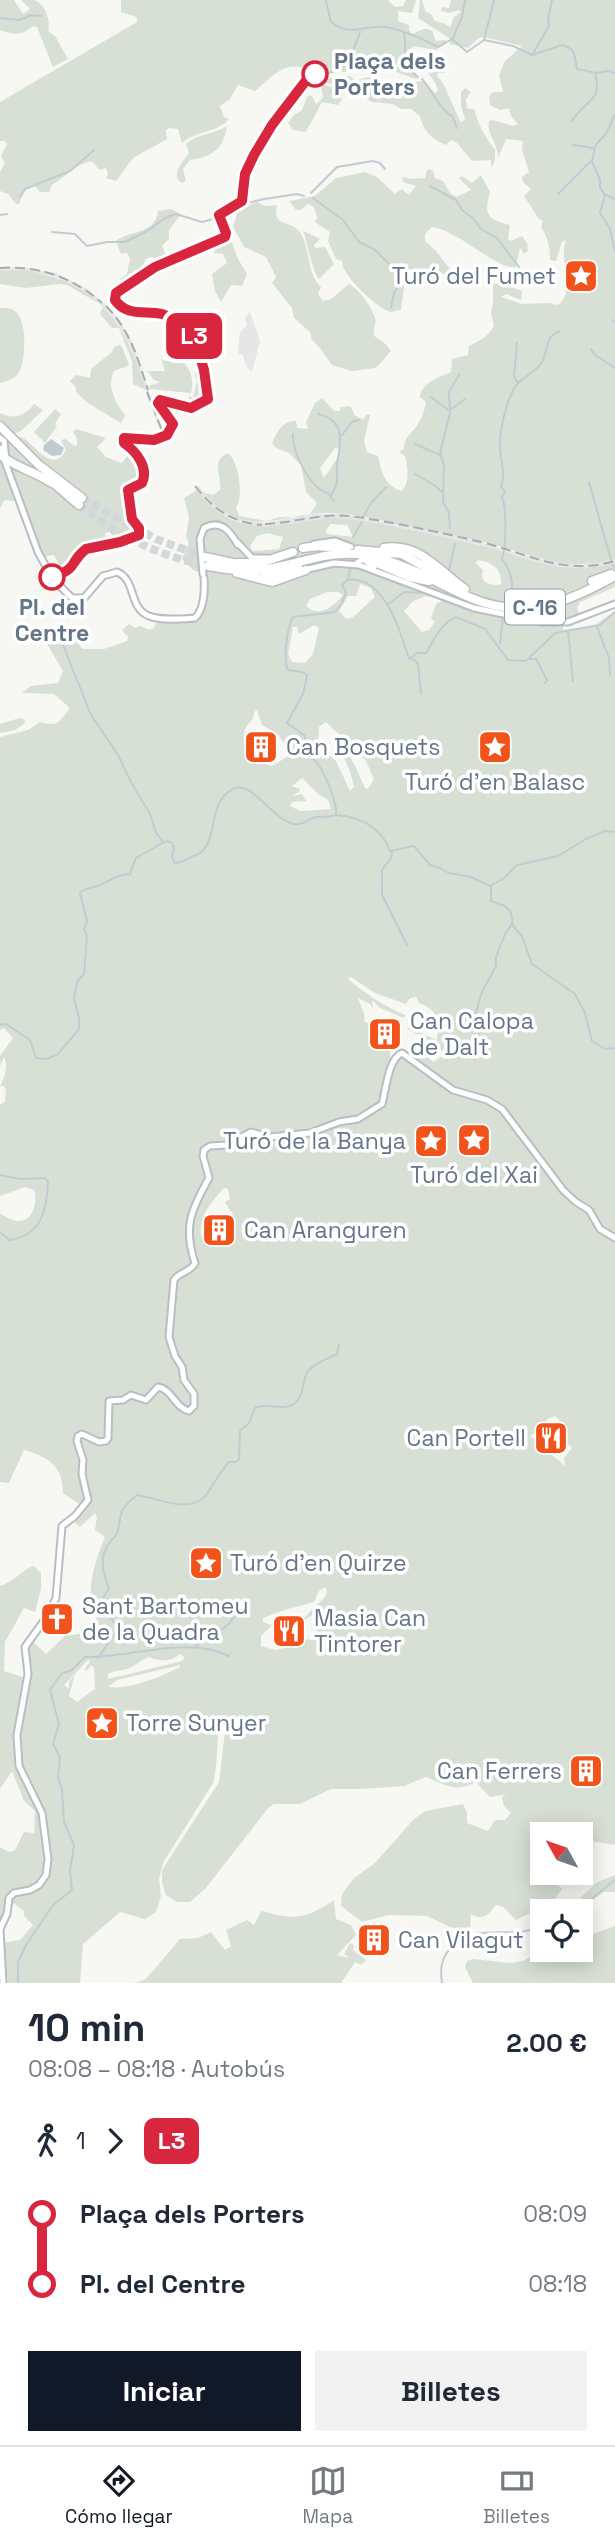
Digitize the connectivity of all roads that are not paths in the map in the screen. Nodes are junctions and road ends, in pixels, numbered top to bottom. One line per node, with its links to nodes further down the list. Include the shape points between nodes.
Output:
1 (2, 441): 2 (highway); 3 (highway); 9 (main road, via 38,552 71,597 86,596 103,576 120,573 145,614 197,617)
2 (15, 443): 3 (highway); 3 (highway, via 80,501)
3 (55, 485)
4 (237, 542): 6 (main road, via 252,558); 8 (main road); 9 (main road, via 222,525 204,528 200,539)
5 (303, 548): 6 (main road); 7 (highway, via 319,546)
6 (293, 552): 9 (highway, via 254,564)
7 (349, 554): 9 (highway, C-16, via 261,570); 10 (main road); 11 (main road); 11 (main road); 12 (highway, via 274,575); 13 (highway, C-16, via 480,601 523,608 567,601); 16 (highway, C-16, via 393,546 414,551 464,589)
8 (248, 562)
9 (209, 567): 10 (highway, via 272,582)
10 (306, 570): 12 (main road, via 279,577)
11 (386, 573): 17 (main road, via 474,608 538,622 568,622)
12 (260, 574)
13 (615, 574): 14 (highway); 16 (highway, C-16, via 554,601)
14 (592, 581)
15 (540, 600): 16 (highway)
16 (506, 604)
17 (615, 604)
18 (615, 1238): 19 (main road, via 600,1229 589,1210 562,1189 502,1109 451,1088 402,1053 396,1056 386,1080 382,1104 358,1119 310,1133 269,1138 251,1132 225,1146 207,1147 203,1154 209,1178 188,1226 195,1263 174,1280 169,1331 194,1406 183,1410 160,1387 146,1400 131,1395 109,1401 107,1440 100,1443 82,1434 77,1438 89,1496 62,1526 55,1599 25,1647 28,1677 17,1735 19,1770 44,1817 47,1868 38,1886 9,1899 0,1931)
19 (3, 1983)

